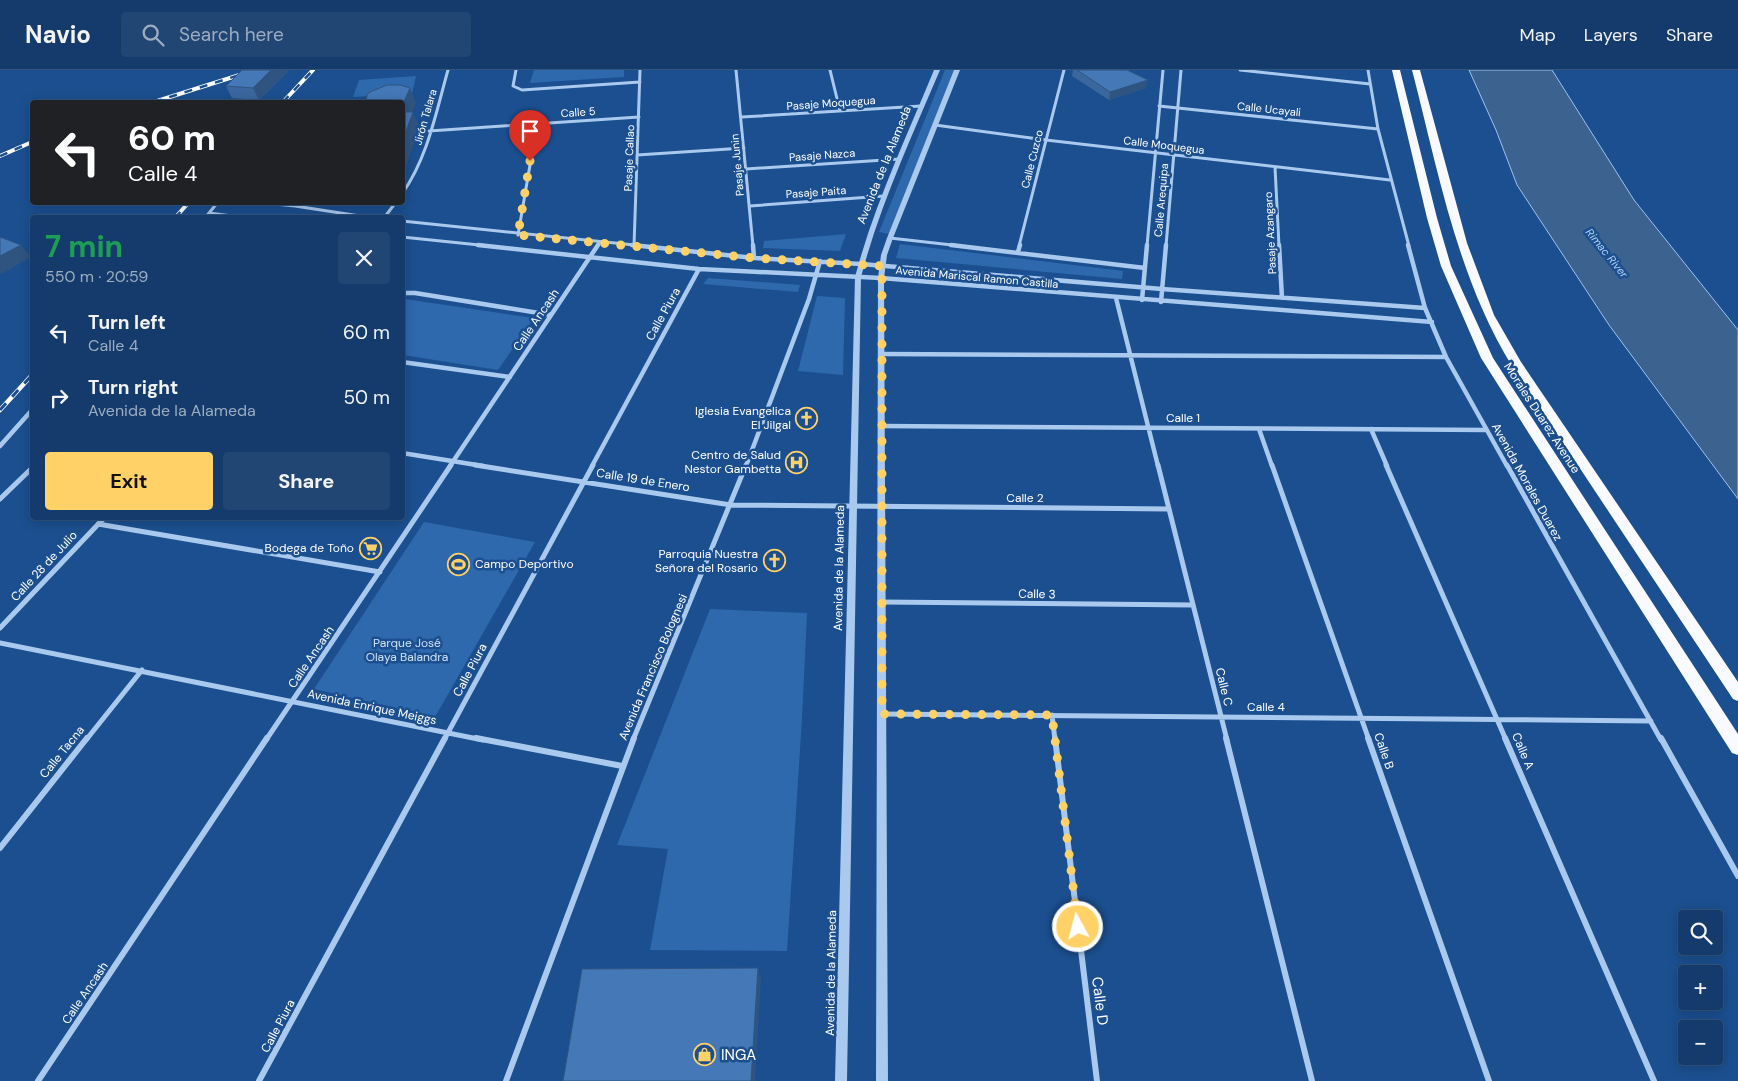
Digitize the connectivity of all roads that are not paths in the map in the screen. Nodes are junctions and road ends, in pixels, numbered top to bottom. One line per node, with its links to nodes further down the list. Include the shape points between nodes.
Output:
1 (448, 70): 27 (street, Jirón Talara)
2 (516, 70): 16 (street, via 513,86 522,90)
3 (640, 70): 16 (street, Pasaje Callao)
4 (736, 70): 23 (street, Pasaje Junin)
5 (830, 70): 21 (street)
6 (937, 70): 18 (street, Avenida de la Alameda)
7 (957, 70): 25 (street)
8 (1064, 70): 28 (street, Calle Cuzco)
9 (1162, 70): 19 (street, Calle Arequipa)
10 (1181, 70): 20 (street, Calle Arequipa)
11 (1240, 70): 15 (street)
12 (1368, 70): 17 (street, Avenida Morales Duarez)
13 (1396, 70): 110 (highway, Morales Duarez Avenue, via 1446,266 1487,358)
14 (1416, 70): 101 (highway, Morales Duarez Avenue, via 1462,243 1489,315 1516,363)
15 (1275, 72): 17 (street)
16 (640, 82): 22 (street, Pasaje Callao)
17 (1370, 84): 26 (street, Avenida Morales Duarez)
18 (921, 106): 21 (street, Pasaje Moquegua); 33 (street, Avenida de la Alameda)
19 (1159, 106): 20 (street, Calle Ucayali); 30 (street, Calle Arequipa)
20 (1178, 108): 26 (street, Calle Ucayali); 32 (street, Calle Arequipa)
21 (840, 111): 23 (street, Pasaje Moquegua)
22 (639, 117): 24 (street, Calle 5); 31 (street, Pasaje Callao)
23 (742, 117): 29 (street, Pasaje Junin)
24 (536, 124): 27 (street, Calle 5); 46 (street)
25 (935, 125): 28 (street, Calle Moquegua); 48 (street)
26 (1378, 129): 36 (street, Avenida Morales Duarez)
27 (429, 130): 37 (street, Jirón Talara, via 415,173)
28 (1046, 140): 30 (street, Calle Moquegua); 51 (street, Calle Cuzco)
29 (744, 148): 31 (street); 35 (street, Pasaje Junin)
30 (1155, 153): 32 (street, Calle Moquegua); 57 (street, Calle Arequipa)
31 (637, 155): 50 (street, Pasaje Callao)
32 (1173, 155): 34 (street, Calle Moquegua); 63 (street, Calle Arequipa)
33 (900, 159): 35 (street, Pasaje Nazca); 38 (street, Avenida de la Alameda)
34 (1275, 167): 36 (street, Calle Moquegua); 66 (street, Pasaje Azangaro)
35 (746, 169): 41 (street, Pasaje Junin)
36 (1390, 180): 69 (street, Avenida Morales Duarez)
37 (405, 189)
38 (884, 196): 41 (street, Pasaje Paita); 55 (street, Avenida de la Alameda)
39 (217, 205): 42 (street)
40 (284, 205): 44 (street)
41 (750, 206): 53 (street, Pasaje Junin)
42 (209, 213): 43 (street)
43 (225, 215)
44 (354, 215)
45 (405, 221): 46 (street, Avenida Mariscal Ramon Castilla)
46 (518, 235): 49 (street, Avenida Mariscal Ramon Castilla)
47 (405, 237): 52 (street, Avenida Mariscal Ramon Castilla)
48 (890, 238): 51 (street); 56 (street)
49 (599, 243): 50 (street, Avenida Mariscal Ramon Castilla); 52 (street, Calle Ancash)
50 (634, 247): 53 (street, Avenida Mariscal Ramon Castilla)
51 (1018, 252): 57 (street)
52 (590, 257): 58 (street, Avenida Mariscal Ramon Castilla); 70 (street, Calle Ancash)
53 (754, 258): 54 (street, Avenida Mariscal Ramon Castilla)
54 (820, 261): 55 (street, Avenida Mariscal Ramon Castilla); 59 (street, Avenida Francisco Bolognesi)
55 (860, 264): 56 (street, Avenida Mariscal Ramon Castilla); 60 (street, Avenida de la Alameda)
56 (882, 266): 61 (street); 62 (street, Avenida Mariscal Ramon Castilla)
57 (1145, 268): 62 (street, Calle Arequipa)
58 (699, 269): 59 (street, Avenida Mariscal Ramon Castilla); 87 (street, Calle Piura)
59 (817, 274): 60 (street, Avenida Mariscal Ramon Castilla); 89 (street, Avenida Francisco Bolognesi)
60 (858, 277): 61 (street, Avenida Mariscal Ramon Castilla); 90 (street, Avenida de la Alameda)
61 (881, 278): 65 (street, Avenida Mariscal Ramon Castilla); 72 (street)
62 (1143, 288): 63 (street, Avenida Mariscal Ramon Castilla); 67 (street, Calle Arequipa)
63 (1162, 289): 66 (street, Avenida Mariscal Ramon Castilla); 68 (street, Calle Arequipa)
64 (405, 293): 70 (street)
65 (1116, 298): 67 (street, Avenida Mariscal Ramon Castilla); 73 (street, Calle C)
66 (1282, 298): 69 (street, Avenida Mariscal Ramon Castilla)
67 (1142, 300): 68 (street, Avenida Mariscal Ramon Castilla)
68 (1162, 302): 71 (street, Avenida Mariscal Ramon Castilla)
69 (1425, 308): 71 (street, Avenida Morales Duarez)
70 (551, 315): 76 (street, Calle Ancash)
71 (1432, 322): 74 (street, Avenida Morales Duarez)
72 (882, 354): 73 (street); 78 (street)
73 (1131, 356): 74 (street); 79 (street, Calle C)
74 (1446, 357): 82 (street, Avenida Morales Duarez)
75 (405, 362): 76 (street)
76 (510, 377): 85 (street, Calle Ancash)
77 (30, 412): 83 (street)
78 (881, 426): 79 (street, Calle 1); 91 (street)
79 (1148, 428): 80 (street, Calle 1); 92 (street, Calle C)
80 (1259, 429): 81 (street, Calle 1); 106 (street, Calle B)
81 (1371, 429): 82 (street, Calle 1); 107 (street, Calle A)
82 (1486, 430): 108 (street, Avenida Morales Duarez)
83 (0, 446)
84 (405, 453): 85 (street, Calle 19 de Enero)
85 (454, 460): 87 (street, Calle 19 de Enero); 95 (street, Calle Ancash)
86 (30, 470): 88 (street)
87 (583, 481): 89 (street, Calle 19 de Enero); 109 (street, Calle Piura)
88 (0, 499)
89 (730, 505): 90 (street, Calle 19 de Enero); 111 (street, Avenida Francisco Bolognesi)
90 (852, 507): 91 (street, Calle 19 de Enero); 117 (street, Avenida de la Alameda)
91 (881, 507): 92 (street, Calle 2); 96 (street)
92 (1169, 509): 97 (street, Calle C)
93 (102, 520): 94 (street, Calle 28 de Julio)
94 (98, 524): 95 (street); 98 (street, Calle 28 de Julio)
95 (380, 572): 102 (street, Calle Ancash)
96 (881, 602): 97 (street, Calle 3); 103 (street)
97 (1193, 605): 105 (street, Calle C)
98 (0, 628)
99 (0, 643): 100 (street, Avenida Enrique Meiggs)
100 (142, 670): 102 (street, Avenida Enrique Meiggs); 112 (street, Calle Tacna)
101 (1738, 694)
102 (293, 701): 109 (street, Avenida Enrique Meiggs); 114 (street, Calle Ancash)
103 (882, 714): 104 (street, Calle 4); 118 (street)
104 (1052, 715): 105 (street, Calle 4); 119 (street, Calle D)
105 (1221, 717): 106 (street, Calle 4); 120 (street, Calle C)
106 (1361, 718): 107 (street, Calle 4); 121 (street, Calle B)
107 (1497, 720): 108 (street, Calle 4); 122 (street, Calle A)
108 (1651, 721): 113 (street, Avenida Morales Duarez)
109 (447, 733): 111 (street, Avenida Enrique Meiggs); 115 (street, Calle Piura)
110 (1738, 748)
111 (622, 766): 116 (street, Avenida Francisco Bolognesi)
112 (0, 848)
113 (1738, 876)
114 (38, 1081)
115 (260, 1081)
116 (506, 1081)
117 (841, 1081)
118 (882, 1081)
119 (1097, 1081)
120 (1312, 1081)
121 (1489, 1081)
122 (1654, 1081)

